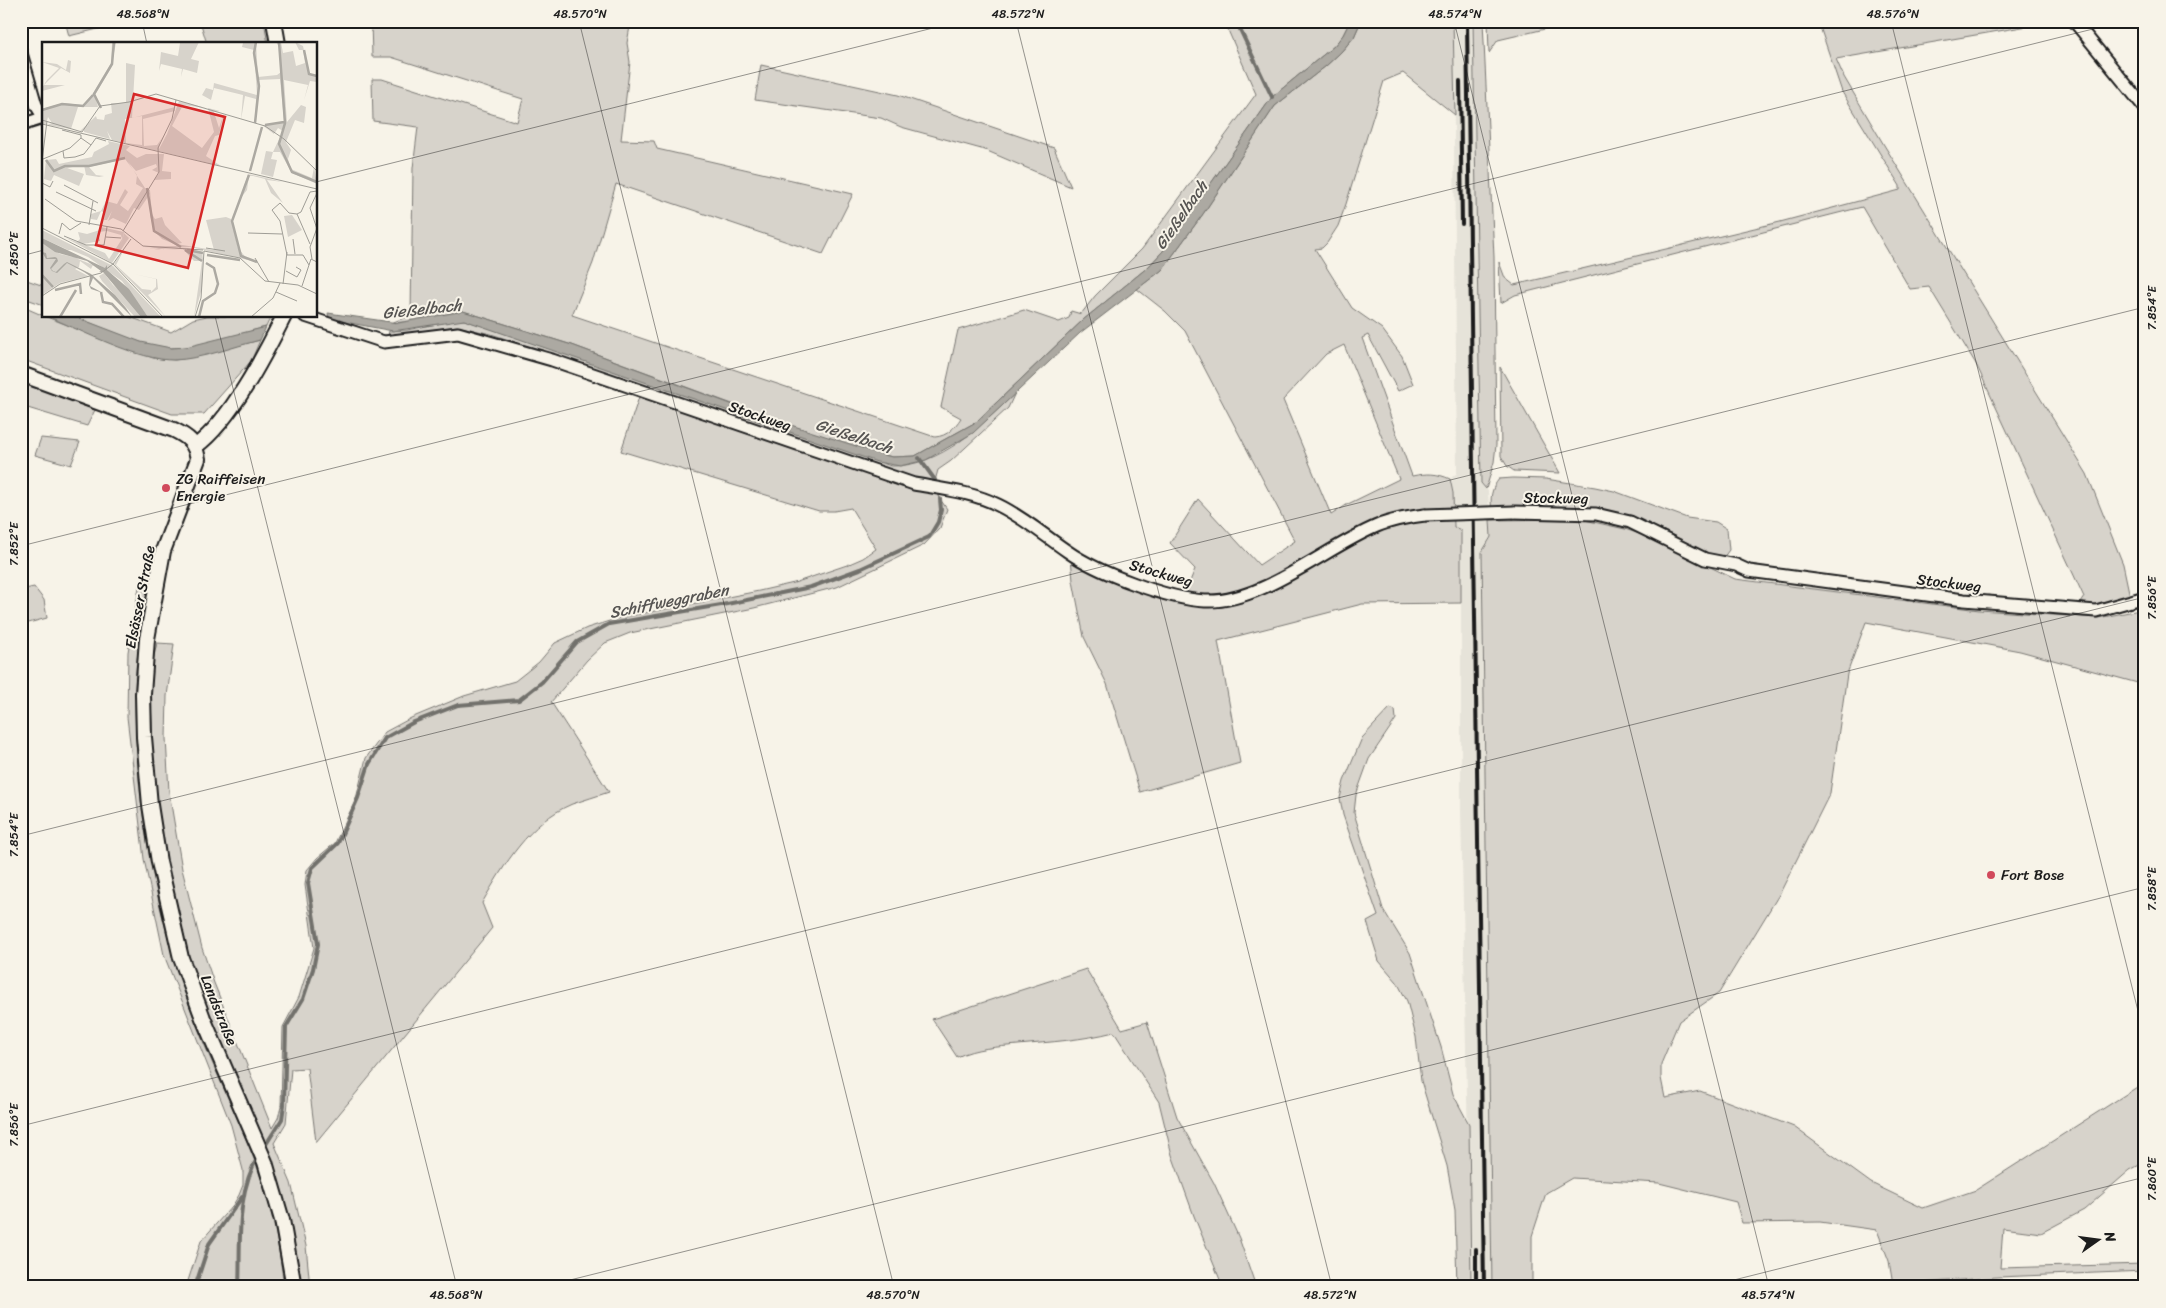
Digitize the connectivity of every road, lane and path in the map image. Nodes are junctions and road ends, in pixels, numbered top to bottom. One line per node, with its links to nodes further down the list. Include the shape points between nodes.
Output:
1 (274, 21): 3 (street)
2 (2074, 21): 5 (street)
3 (278, 42)
4 (21, 53): 6 (street)
5 (2145, 108)
6 (42, 116)
7 (42, 118): 8 (street)
8 (21, 125)
9 (283, 318): 12 (street, via 256,369 218,424)
10 (311, 318): 13 (street, Stockweg, bridge, via 384,342 458,333 552,360 914,484 962,493 998,505 1068,552 1107,573 1161,592 1206,601 1247,595 1377,526 1408,517 1514,512 1604,516 1630,522 1705,560 1736,565 1749,571 1964,600 2096,611)
11 (21, 374): 12 (street, via 174,430)
12 (196, 446): 14 (street, Elsässer Straße, via 198,459 163,551 148,631 143,694)
13 (2145, 597)
14 (144, 737): 15 (street, Landstraße, via 159,862 181,958 203,1018 265,1162 282,1220)
15 (294, 1287)

